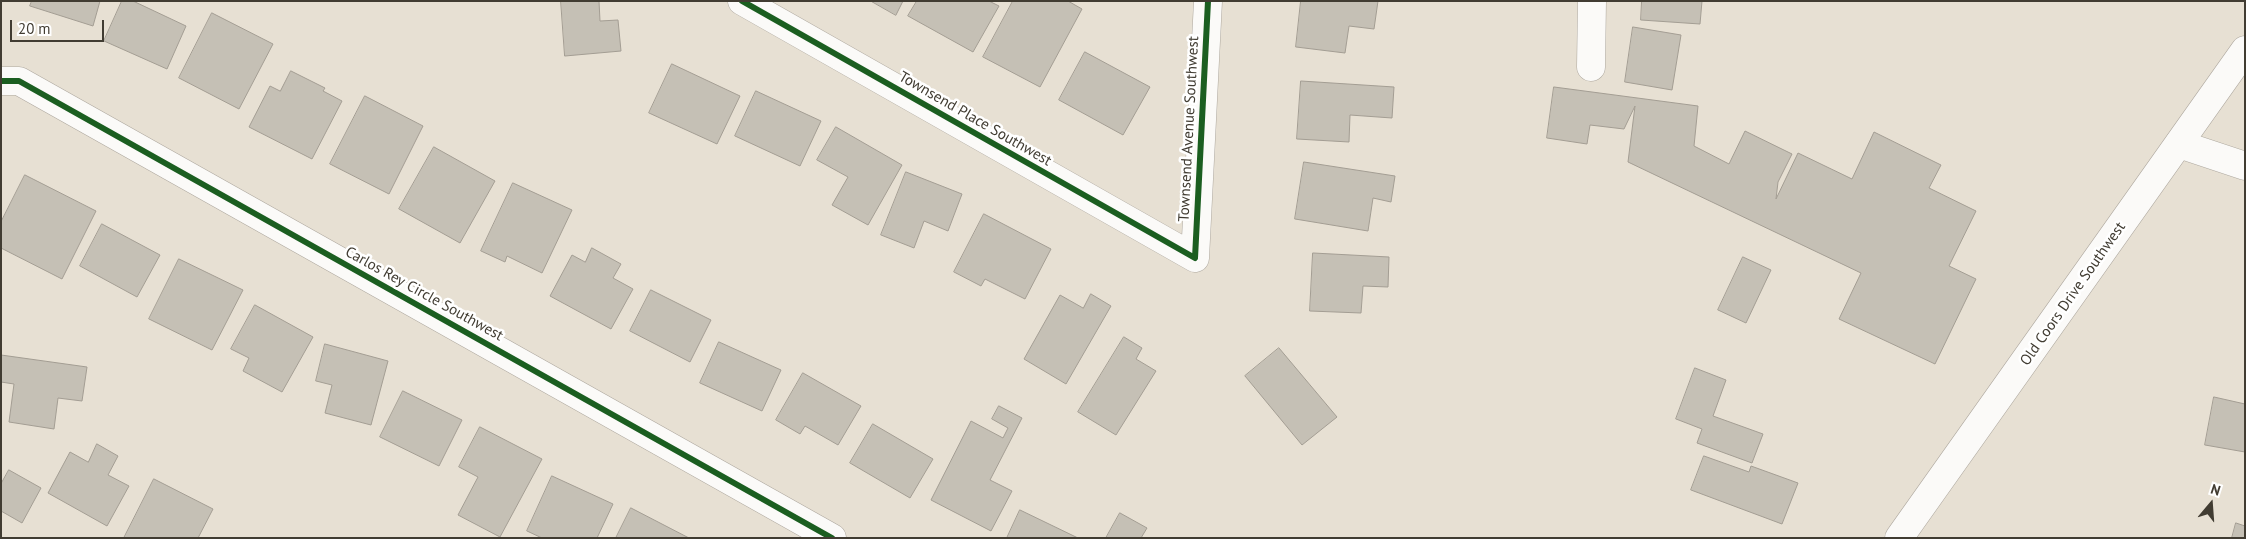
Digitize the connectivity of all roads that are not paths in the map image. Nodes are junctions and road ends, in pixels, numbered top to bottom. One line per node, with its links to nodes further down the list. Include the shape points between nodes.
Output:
1 (742, 1): 9 (street, Townsend Place Southwest)
2 (1208, 1): 9 (street, Townsend Avenue Southwest)
3 (1592, 1): 5 (street)
4 (2245, 50): 7 (street, Old Coors Drive Southwest)
5 (1591, 67)
6 (1, 81): 10 (street, Carlos Rey Circle Southwest, via 19,81)
7 (2180, 144): 8 (street); 11 (street, Old Coors Drive Southwest)
8 (2245, 166)
9 (1195, 258)
10 (832, 538)
11 (1899, 538)

